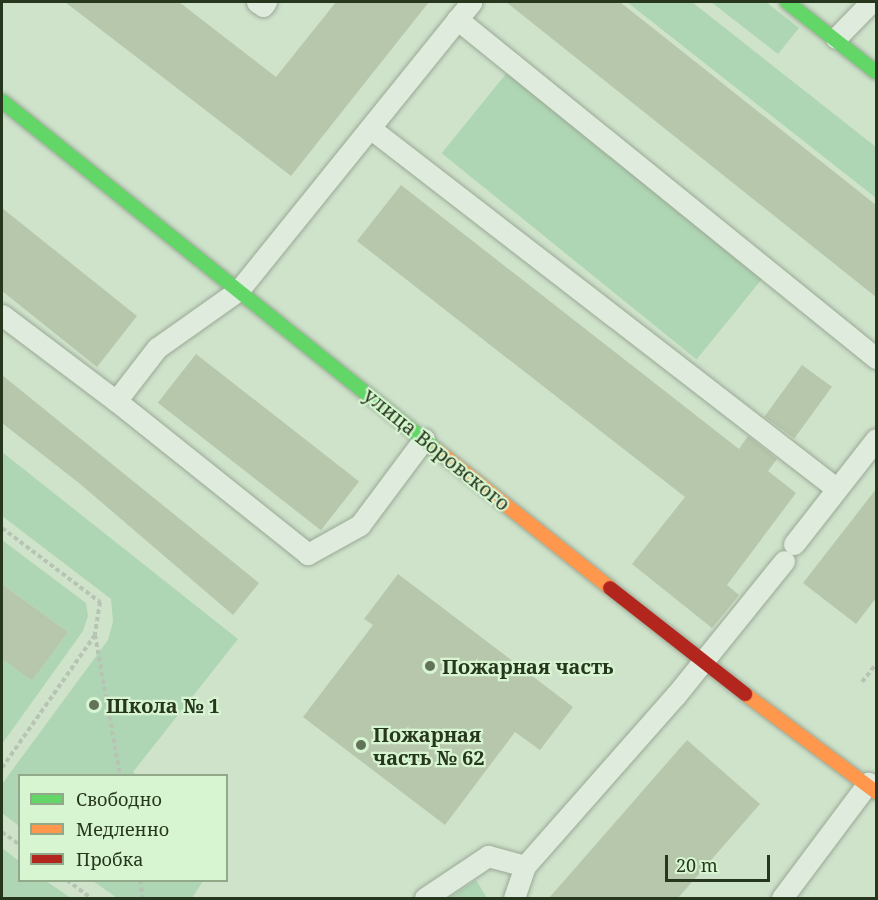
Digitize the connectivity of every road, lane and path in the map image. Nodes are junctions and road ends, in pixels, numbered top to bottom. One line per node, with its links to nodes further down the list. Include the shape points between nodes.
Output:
1 (257, 2): 2 (lane, via 263,6)
2 (266, 2)
3 (471, 2): 6 (lane)
4 (787, 2): 7 (street)
5 (871, 2): 7 (lane)
6 (457, 19): 10 (lane); 13 (lane)
7 (836, 38): 8 (street)
8 (876, 72)
9 (2, 101): 11 (street, улица Воровского)
10 (370, 128): 11 (lane); 17 (lane)
11 (239, 290): 14 (lane, via 157,348); 15 (street, улица Воровского)
12 (2, 315): 14 (lane)
13 (876, 358)
14 (116, 402): 15 (lane, via 308,554 360,525)
15 (424, 439): 20 (street, улица Воровского)
16 (876, 439): 17 (lane)
17 (837, 489): 20 (lane)
18 (2, 528): 19 (path, via 100,602)
19 (95, 635): 23 (path); 24 (path)
20 (702, 662): 25 (street, улица Воровского); 28 (lane)
21 (876, 664): 22 (path)
22 (862, 682)
23 (2, 768)
24 (120, 774)
25 (872, 788): 35 (lane)
26 (2, 832): 27 (path)
27 (18, 844)
28 (525, 866): 33 (lane, via 488,856); 34 (lane)
29 (70, 882): 31 (path)
30 (140, 882): 32 (path)
31 (92, 898)
32 (143, 898)
33 (424, 898)
34 (514, 898)
35 (782, 898)

